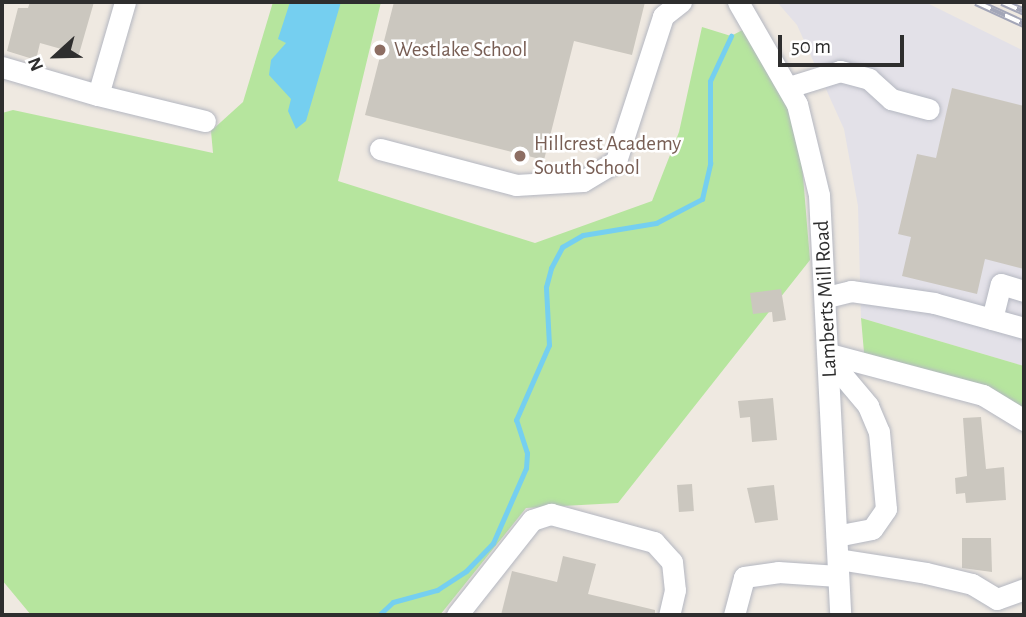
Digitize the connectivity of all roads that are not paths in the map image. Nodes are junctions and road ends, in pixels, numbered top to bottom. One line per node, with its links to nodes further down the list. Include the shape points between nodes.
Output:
1 (125, 2): 6 (street)
2 (681, 2): 9 (street, via 663,16 615,161 583,181 516,185)
3 (738, 2): 5 (street, Lamberts Mill Road)
4 (2, 67): 6 (street)
5 (789, 87): 7 (street, via 840,71 869,79 891,99); 11 (street, Lamberts Mill Road, via 819,195)
6 (98, 95): 8 (street)
7 (929, 109)
8 (205, 121)
9 (380, 149)
10 (1024, 291): 12 (street, via 1001,284)
11 (827, 297): 12 (street, via 851,291 934,303); 14 (street, Lamberts Mill Road)
12 (992, 319): 13 (street)
13 (1024, 328)
14 (830, 364): 15 (street, via 983,395); 16 (street, Lamberts Mill Road); 16 (street, via 868,406 879,432 886,509 872,529)
15 (1024, 420)
16 (837, 536): 17 (street, Lamberts Mill Road)
17 (838, 568): 18 (street, via 938,575 972,584 997,599); 21 (street, via 744,577); 22 (street, Lamberts Mill Road)
18 (1024, 589)
19 (457, 615): 20 (street, via 532,520 551,514 654,542 672,562 675,590)
20 (668, 615)
21 (734, 615)
22 (840, 615)

